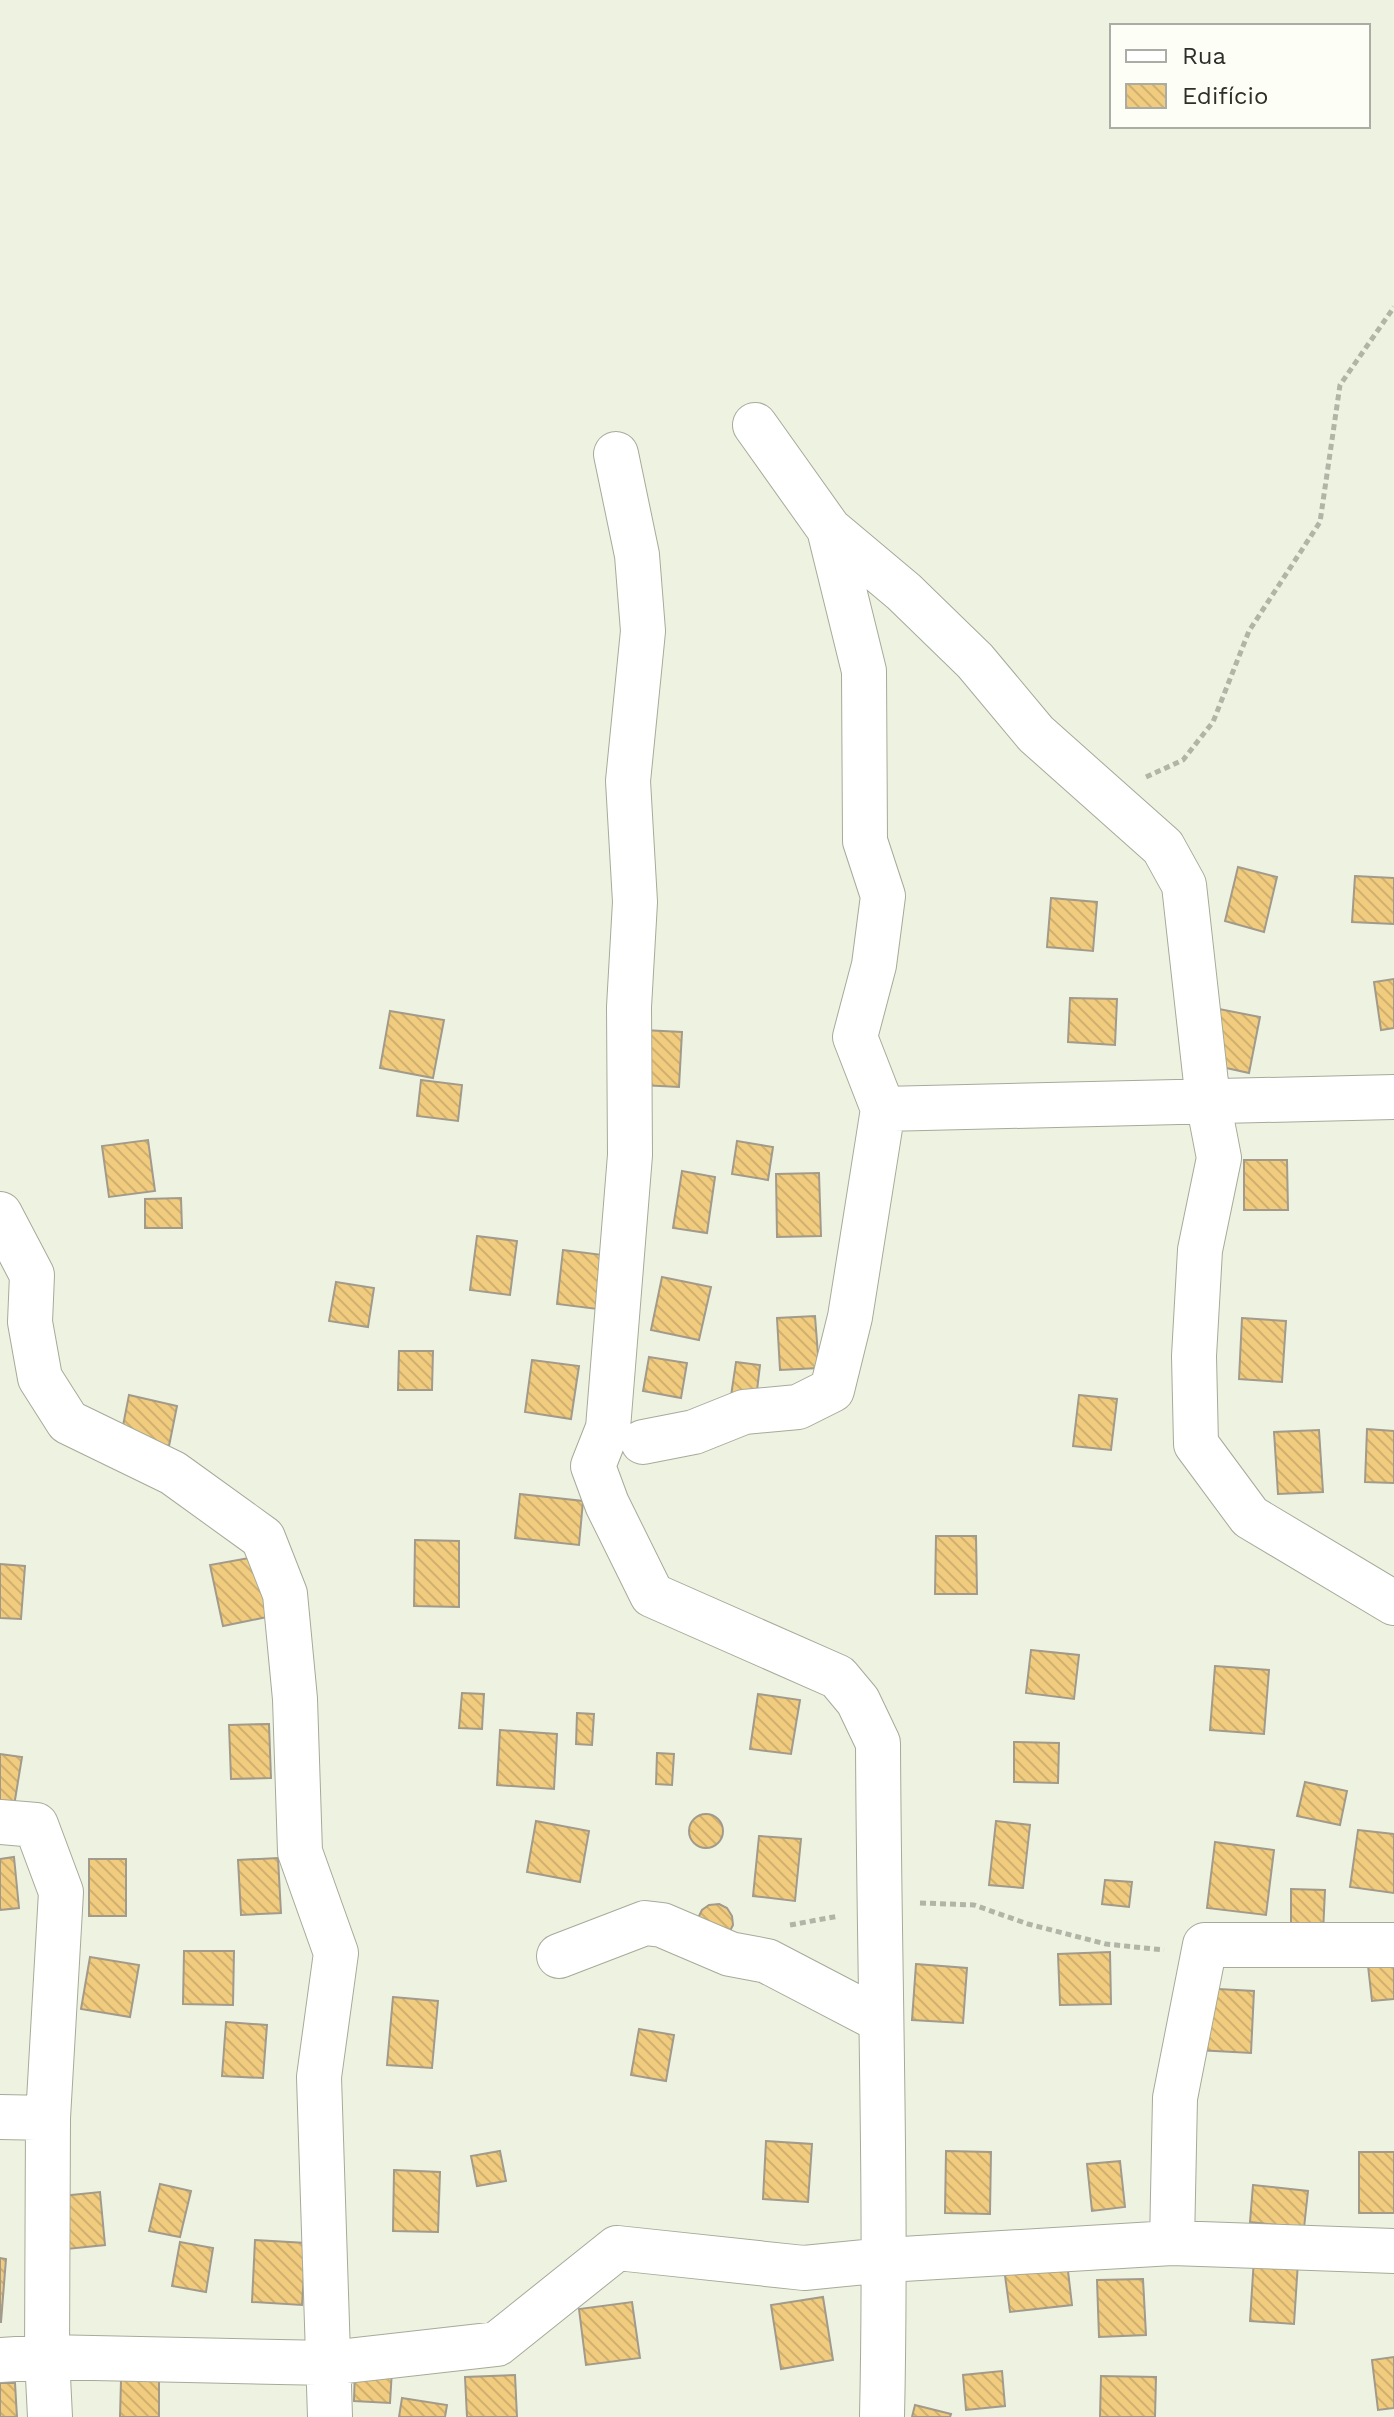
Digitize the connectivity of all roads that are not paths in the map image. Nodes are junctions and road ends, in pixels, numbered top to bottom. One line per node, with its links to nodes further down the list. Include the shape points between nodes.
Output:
1 (755, 425): 3 (street)
2 (616, 454): 13 (street, via 637,555 643,631 628,781 635,902 630,1155 608,1428 593,1466 652,1595 838,1677 858,1701 878,1743)
3 (829, 529): 5 (street, via 904,592 975,661 1036,734 1163,847 1184,885); 6 (street, via 864,671 865,841 883,896 874,965 855,1037)
4 (1394, 1097): 5 (street)
5 (1208, 1101): 6 (street); 9 (street, via 1219,1158 1200,1250 1196,1444 1250,1517)
6 (883, 1109): 8 (street, via 850,1317 832,1390 798,1407 744,1412 694,1432)
7 (0, 1214): 21 (street, via 32,1275 30,1322 40,1378 68,1422 173,1473 263,1538 285,1594 300,1852 336,1953 319,2077)
8 (643, 1442)
9 (1394, 1603)
10 (0, 1822): 15 (street, via 36,1825 61,1892)
11 (1394, 1945): 16 (street, via 1205,1945 1175,2098)
12 (559, 1956): 13 (street, via 645,1923 662,1925 730,1954 767,1961)
13 (880, 2020): 18 (street)
14 (0, 2117): 15 (street)
15 (48, 2118): 19 (street)
16 (1172, 2243): 17 (street); 18 (street)
17 (1394, 2251)
18 (886, 2260): 21 (street, via 804,2268 617,2248 497,2344); 24 (street)
19 (47, 2357): 20 (street); 21 (street); 22 (street)
20 (0, 2360)
21 (329, 2363): 23 (street)
22 (50, 2417)
23 (330, 2417)
24 (882, 2417)

